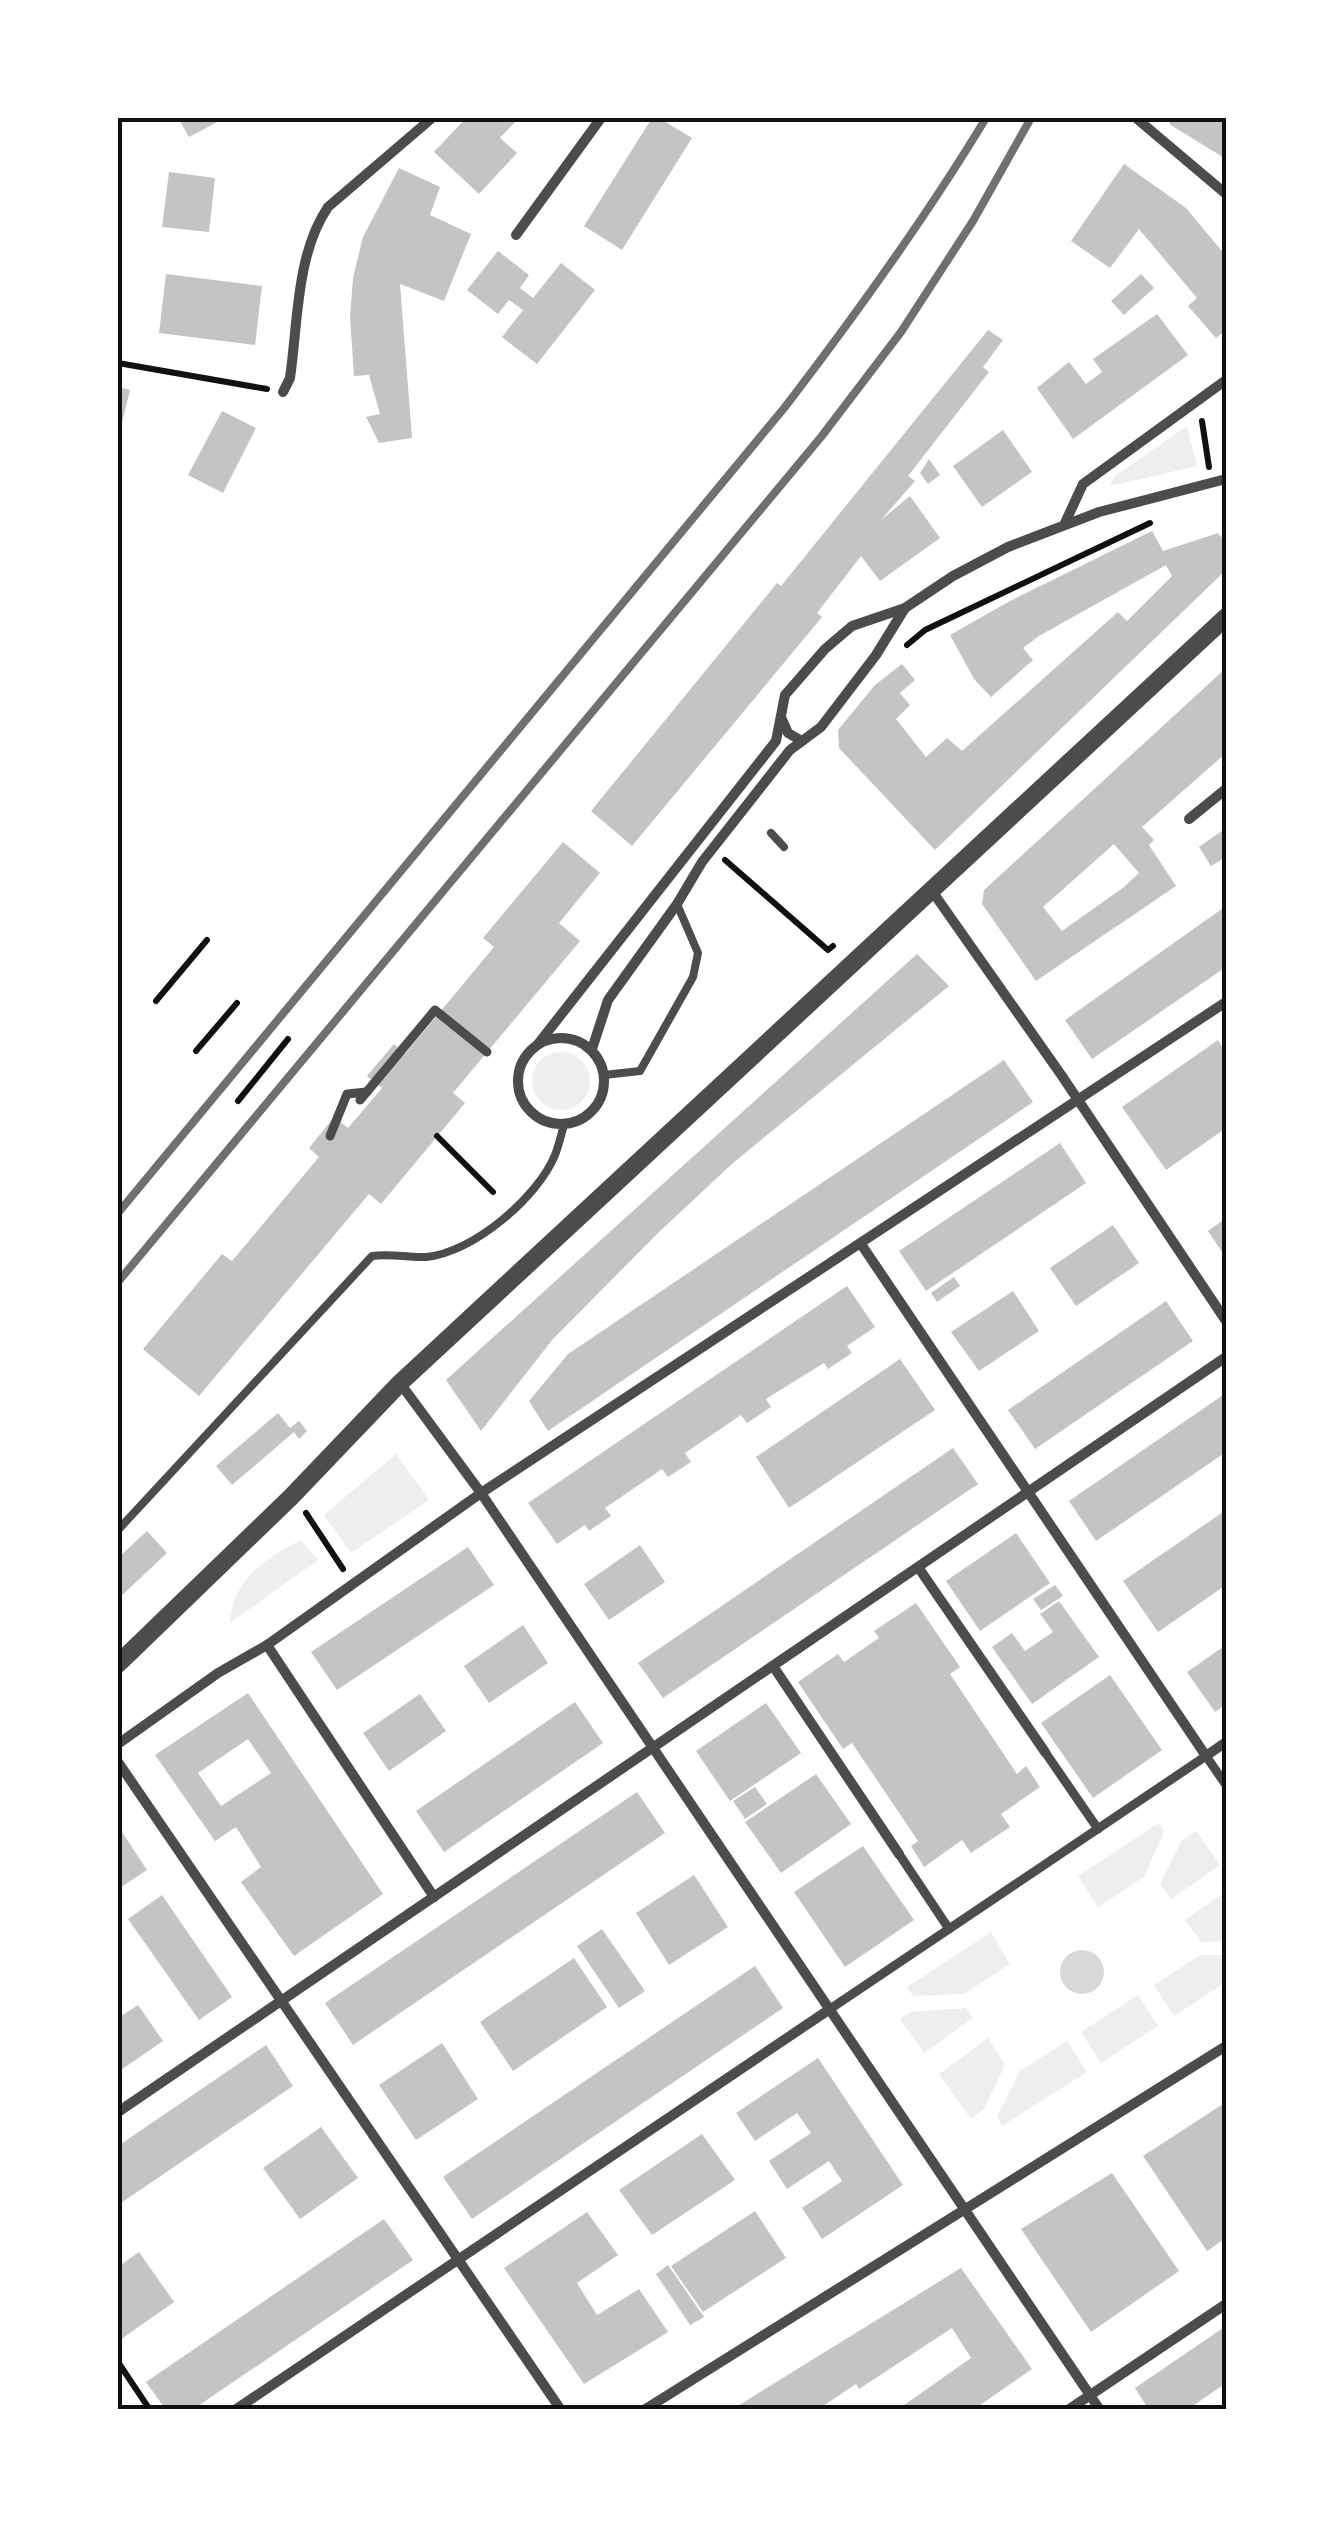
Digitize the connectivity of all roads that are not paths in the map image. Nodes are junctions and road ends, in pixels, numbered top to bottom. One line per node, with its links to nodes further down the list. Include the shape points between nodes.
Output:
1 (601, 118): 6 (street)
2 (1136, 118): 4 (street)
3 (428, 119): 8 (street, via 316,225)
4 (1148, 122): 5 (street)
5 (1226, 194)
6 (516, 235)
7 (1226, 380): 10 (street, via 1084,484)
8 (283, 392)
9 (1226, 480): 10 (street)
10 (1064, 525): 11 (street, via 1008,547)
11 (906, 608): 13 (street, via 852,626 825,649 785,694); 14 (street, via 821,727)
12 (1226, 617): 19 (street)
13 (781, 716): 14 (street, via 788,733); 22 (street, via 776,741)
14 (802, 741): 20 (street, via 702,862)
15 (1226, 790): 16 (street)
16 (1189, 818)
17 (770, 833): 18 (lane)
18 (784, 848)
19 (932, 891): 26 (street); 32 (street)
20 (678, 904): 23 (street, via 608,1000); 25 (lane, via 698,953 693,977 640,1071)
21 (1226, 1002): 26 (street)
22 (538, 1044): 23 (street, via 566,1037); 27 (street, via 520,1066 520,1095 537,1118)
23 (592, 1050): 25 (street)
24 (487, 1052): 28 (street, via 435,1010 364,1096 348,1094)
25 (604, 1075): 27 (street, via 604,1090 590,1114)
26 (1079, 1101): 29 (street); 30 (street)
27 (564, 1125): 35 (lane, via 554,1158 490,1231 427,1257 372,1256)
28 (330, 1136)
29 (860, 1244): 33 (street); 34 (street)
30 (1226, 1322)
31 (1226, 1357): 34 (street)
32 (400, 1383): 33 (street); 38 (street)
33 (481, 1493): 37 (street); 42 (street)
34 (1027, 1493): 36 (street); 44 (street)
35 (118, 1530)
36 (918, 1567): 39 (street); 43 (street)
37 (267, 1645): 41 (street); 49 (street)
38 (118, 1664)
39 (772, 1666): 42 (street); 48 (street)
40 (1226, 1742): 44 (street)
41 (118, 1744)
42 (654, 1748): 49 (street); 52 (street)
43 (1044, 1752): 47 (street)
44 (1206, 1756): 46 (street); 47 (street)
45 (118, 1762): 51 (street)
46 (1226, 1785)
47 (1098, 1829): 50 (street)
48 (899, 1854): 50 (street)
49 (434, 1897): 51 (street)
50 (948, 1929): 52 (street)
51 (282, 2000): 54 (street); 56 (street)
52 (830, 2008): 55 (street); 56 (street)
53 (1226, 2046): 55 (street)
54 (118, 2112)
55 (966, 2209): 58 (street); 61 (street)
56 (459, 2259): 59 (street); 60 (street)
57 (1226, 2304): 58 (street)
58 (1090, 2394): 62 (street); 63 (street)
59 (236, 2410)
60 (561, 2410)
61 (644, 2410)
62 (1068, 2410)
63 (1100, 2410)

